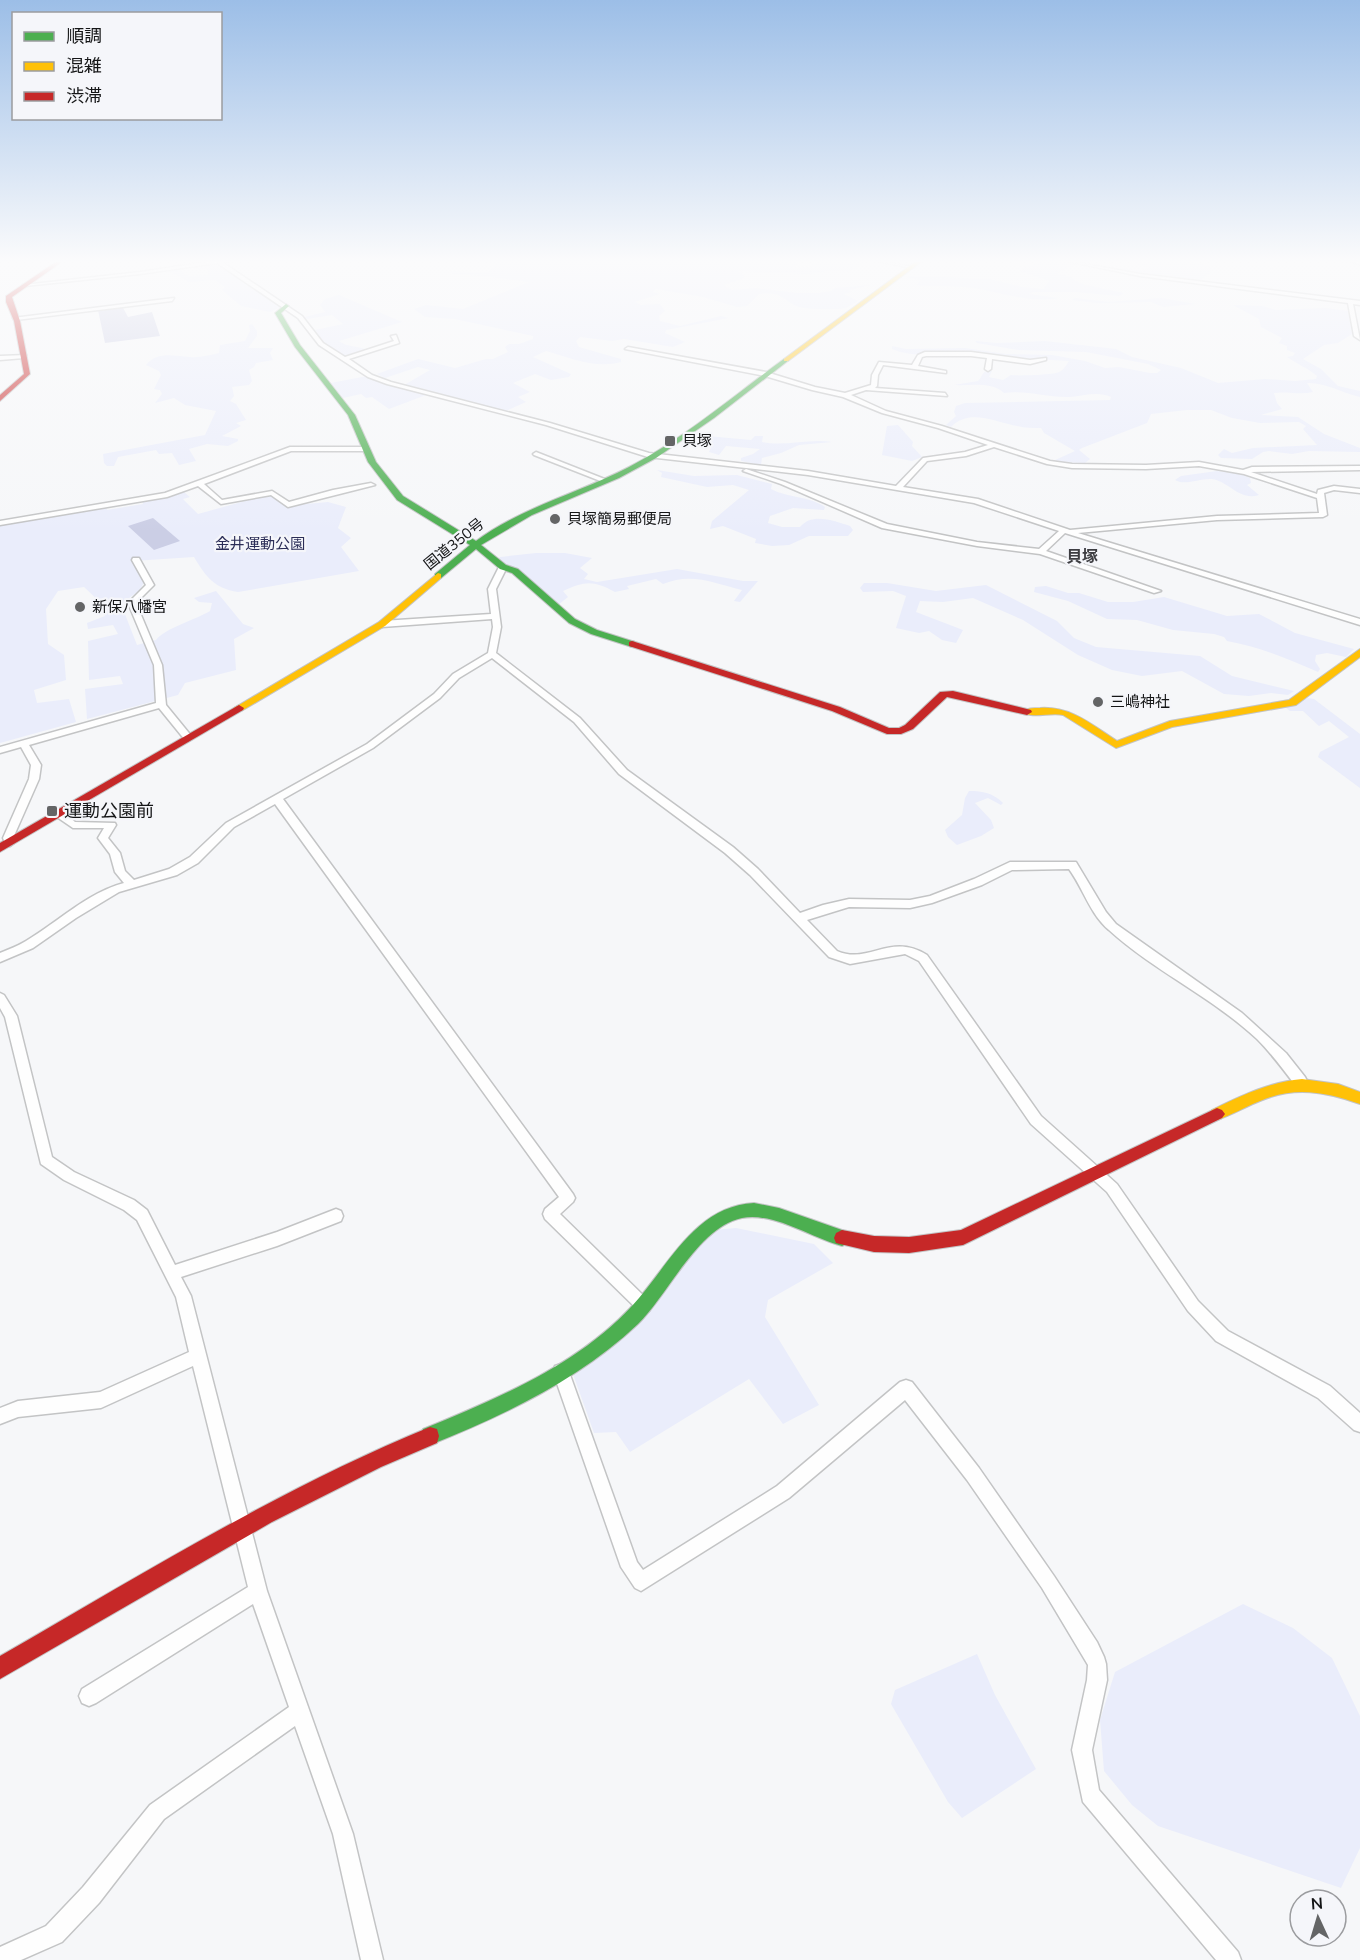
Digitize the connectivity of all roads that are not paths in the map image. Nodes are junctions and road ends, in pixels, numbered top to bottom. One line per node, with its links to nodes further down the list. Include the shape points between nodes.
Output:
1 (23, 350): 7 (main road)
2 (300, 350): 23 (main road, via 351,415)
3 (331, 350): 10 (street)
4 (371, 350): 10 (street)
5 (636, 350): 17 (street)
6 (798, 350): 17 (main road, 国道350号)
7 (24, 356): 9 (street); 21 (main road, via 27,374)
8 (990, 356): 11 (street); 13 (street, via 925,354); 14 (street)
9 (0, 358)
10 (344, 359): 25 (street, via 389,383)
11 (1011, 359): 12 (street); 15 (street)
12 (1044, 359)
13 (914, 367): 16 (street); 18 (street, via 880,363 874,386)
14 (988, 369)
15 (1010, 369)
16 (944, 372)
17 (766, 374): 19 (street); 25 (main road, 国道350号)
18 (868, 389): 19 (street); 20 (street)
19 (845, 395): 22 (street, via 884,412)
20 (945, 395)
21 (0, 399)
22 (992, 446): 28 (street, via 1072,466 1146,468 1199,464); 32 (street, via 926,459)
23 (366, 449): 30 (street, via 290,449); 37 (main road, via 400,498)
24 (536, 454): 29 (street)
25 (655, 456): 26 (street); 29 (main road, 国道350号)
26 (735, 464): 32 (street); 38 (street, via 885,526)
27 (1360, 468): 28 (street)
28 (1244, 472): 34 (street)
29 (605, 481): 37 (main road, 国道350号, via 511,522)
30 (199, 483): 31 (street, via 221,502 272,493 288,505); 35 (street, via 167,495)
31 (371, 485)
32 (898, 488): 36 (street, via 975,501)
33 (1360, 491): 34 (street, via 1327,489)
34 (1320, 497): 36 (street, via 1323,515 1318,517 1216,518)
35 (0, 522)
36 (1066, 530): 38 (street); 43 (street)
37 (474, 546): 40 (main road); 44 (main road, 国道350号)
38 (1041, 552): 41 (street)
39 (136, 560): 47 (street, via 150,585 132,603 159,665)
40 (503, 567): 42 (street, via 492,589); 45 (main road, via 515,571 556,610 594,632 836,709 887,731 909,728 944,694 953,694 1024,712 1066,713 1116,745 1170,724 1292,703)
41 (1157, 591)
42 (495, 616): 44 (street); 46 (street, via 497,638)
43 (1360, 622)
44 (382, 624): 48 (main road, 国道350号)
45 (1360, 652)
46 (492, 654): 51 (street, via 456,676 437,696 370,746); 55 (street, via 577,720 623,772 729,850)
47 (161, 705): 48 (street); 49 (street)
48 (188, 738): 52 (main road, 国道350号)
49 (23, 743): 50 (street); 53 (street, via 36,765 34,779)
50 (0, 750)
51 (278, 800): 54 (street, via 230,825 184,866); 63 (street, via 568,1198 550,1214)
52 (58, 813): 53 (main road, 国道350号); 54 (street, via 73,825 111,825 103,838 115,853 120,872)
53 (5, 845)
54 (131, 883): 56 (street, via 29,945)
55 (799, 918): 58 (street, via 849,903 910,904 932,899 1010,866 1072,865 1109,925 1222,1004 1286,1059); 60 (street, via 842,960 904,950 923,958 1036,1120)
56 (0, 958)
57 (0, 998): 62 (street, via 12,1016 46,1160 142,1215)
58 (1300, 1082): 59 (main road, via 1336,1088); 60 (main road, via 1260,1092)
59 (1360, 1098)
60 (1094, 1172): 63 (main road, via 963,1237 933,1245 897,1246 820,1233 767,1211 744,1209 710,1225); 67 (street, via 1112,1188 1193,1306 1222,1336 1324,1392)
61 (336, 1216): 62 (street)
62 (171, 1273): 64 (street, via 183,1296)
63 (644, 1306): 65 (main road, via 609,1340)
64 (198, 1356): 66 (street, via 101,1400 18,1409); 68 (street)
65 (561, 1372): 68 (main road, via 523,1395 342,1475); 75 (street, via 630,1567 641,1582 783,1492 906,1388 973,1474 1090,1649 1097,1680 1082,1750 1090,1795)
66 (0, 1416)
67 (1360, 1424)
68 (242, 1531): 69 (street); 70 (main road)
69 (258, 1591): 71 (street); 72 (street)
70 (0, 1668)
71 (89, 1695)
72 (300, 1711): 73 (street, via 157,1812 91,1896 54,1934); 74 (street, via 343,1834)
73 (0, 1958)
74 (372, 1960)
75 (1230, 1960)

